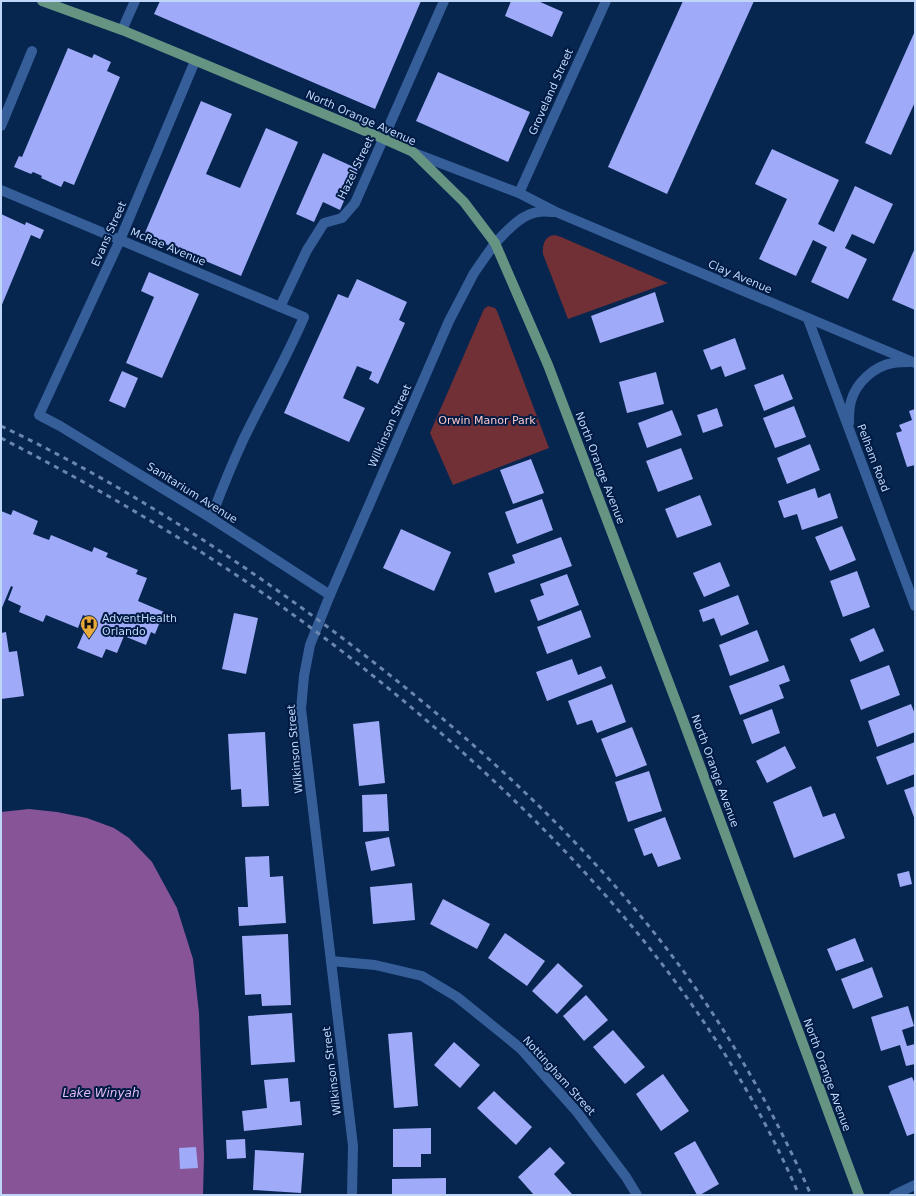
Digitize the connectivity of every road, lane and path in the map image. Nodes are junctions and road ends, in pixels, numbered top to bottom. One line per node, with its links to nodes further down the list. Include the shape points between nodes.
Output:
1 (42, 1): 5 (main road, North Orange Avenue)
2 (135, 1): 5 (street)
3 (444, 1): 9 (street, Hazel Street)
4 (606, 1): 12 (street, Groveland Street)
5 (122, 30): 7 (main road, North Orange Avenue)
6 (32, 51): 8 (street)
7 (195, 61): 9 (main road, North Orange Avenue); 14 (street, Evans Street)
8 (1, 126)
9 (384, 139): 10 (main road, North Orange Avenue); 16 (street, Hazel Street, via 355,203 342,218 324,223 307,250)
10 (413, 152): 12 (street, Clay Avenue); 15 (main road, North Orange Avenue, via 464,202)
11 (1, 190): 14 (street, McRae Avenue)
12 (519, 193): 13 (street, Clay Avenue)
13 (556, 212): 15 (street, Clay Avenue, via 537,212 528,215); 17 (street, Clay Avenue)
14 (120, 240): 16 (street, McRae Avenue); 19 (street, Evans Street)
15 (495, 243): 22 (street, Wilkinson Street, via 474,273 449,321); 28 (main road, North Orange Avenue, via 548,365 683,719)
16 (280, 307): 21 (street, McRae Avenue, via 304,317 288,354 244,437)
17 (808, 319): 18 (street, Clay Avenue); 20 (street, Pelham Road)
18 (913, 363): 20 (street, via 892,363 881,367 860,383 851,401)
19 (39, 415): 21 (street, Sanitarium Avenue)
20 (848, 427): 23 (street, Pelham Road)
21 (211, 518): 22 (street, Sanitarium Avenue)
22 (330, 595): 24 (street, Wilkinson Street, via 310,645 301,709)
23 (915, 606)
24 (331, 961): 26 (street, Wilkinson Street, via 353,1146); 27 (street, Nottingham Street, via 375,965 422,976 458,997 520,1048 577,1112)
25 (915, 1185): 29 (street)
26 (352, 1195)
27 (637, 1195)
28 (859, 1195)
29 (894, 1195)

